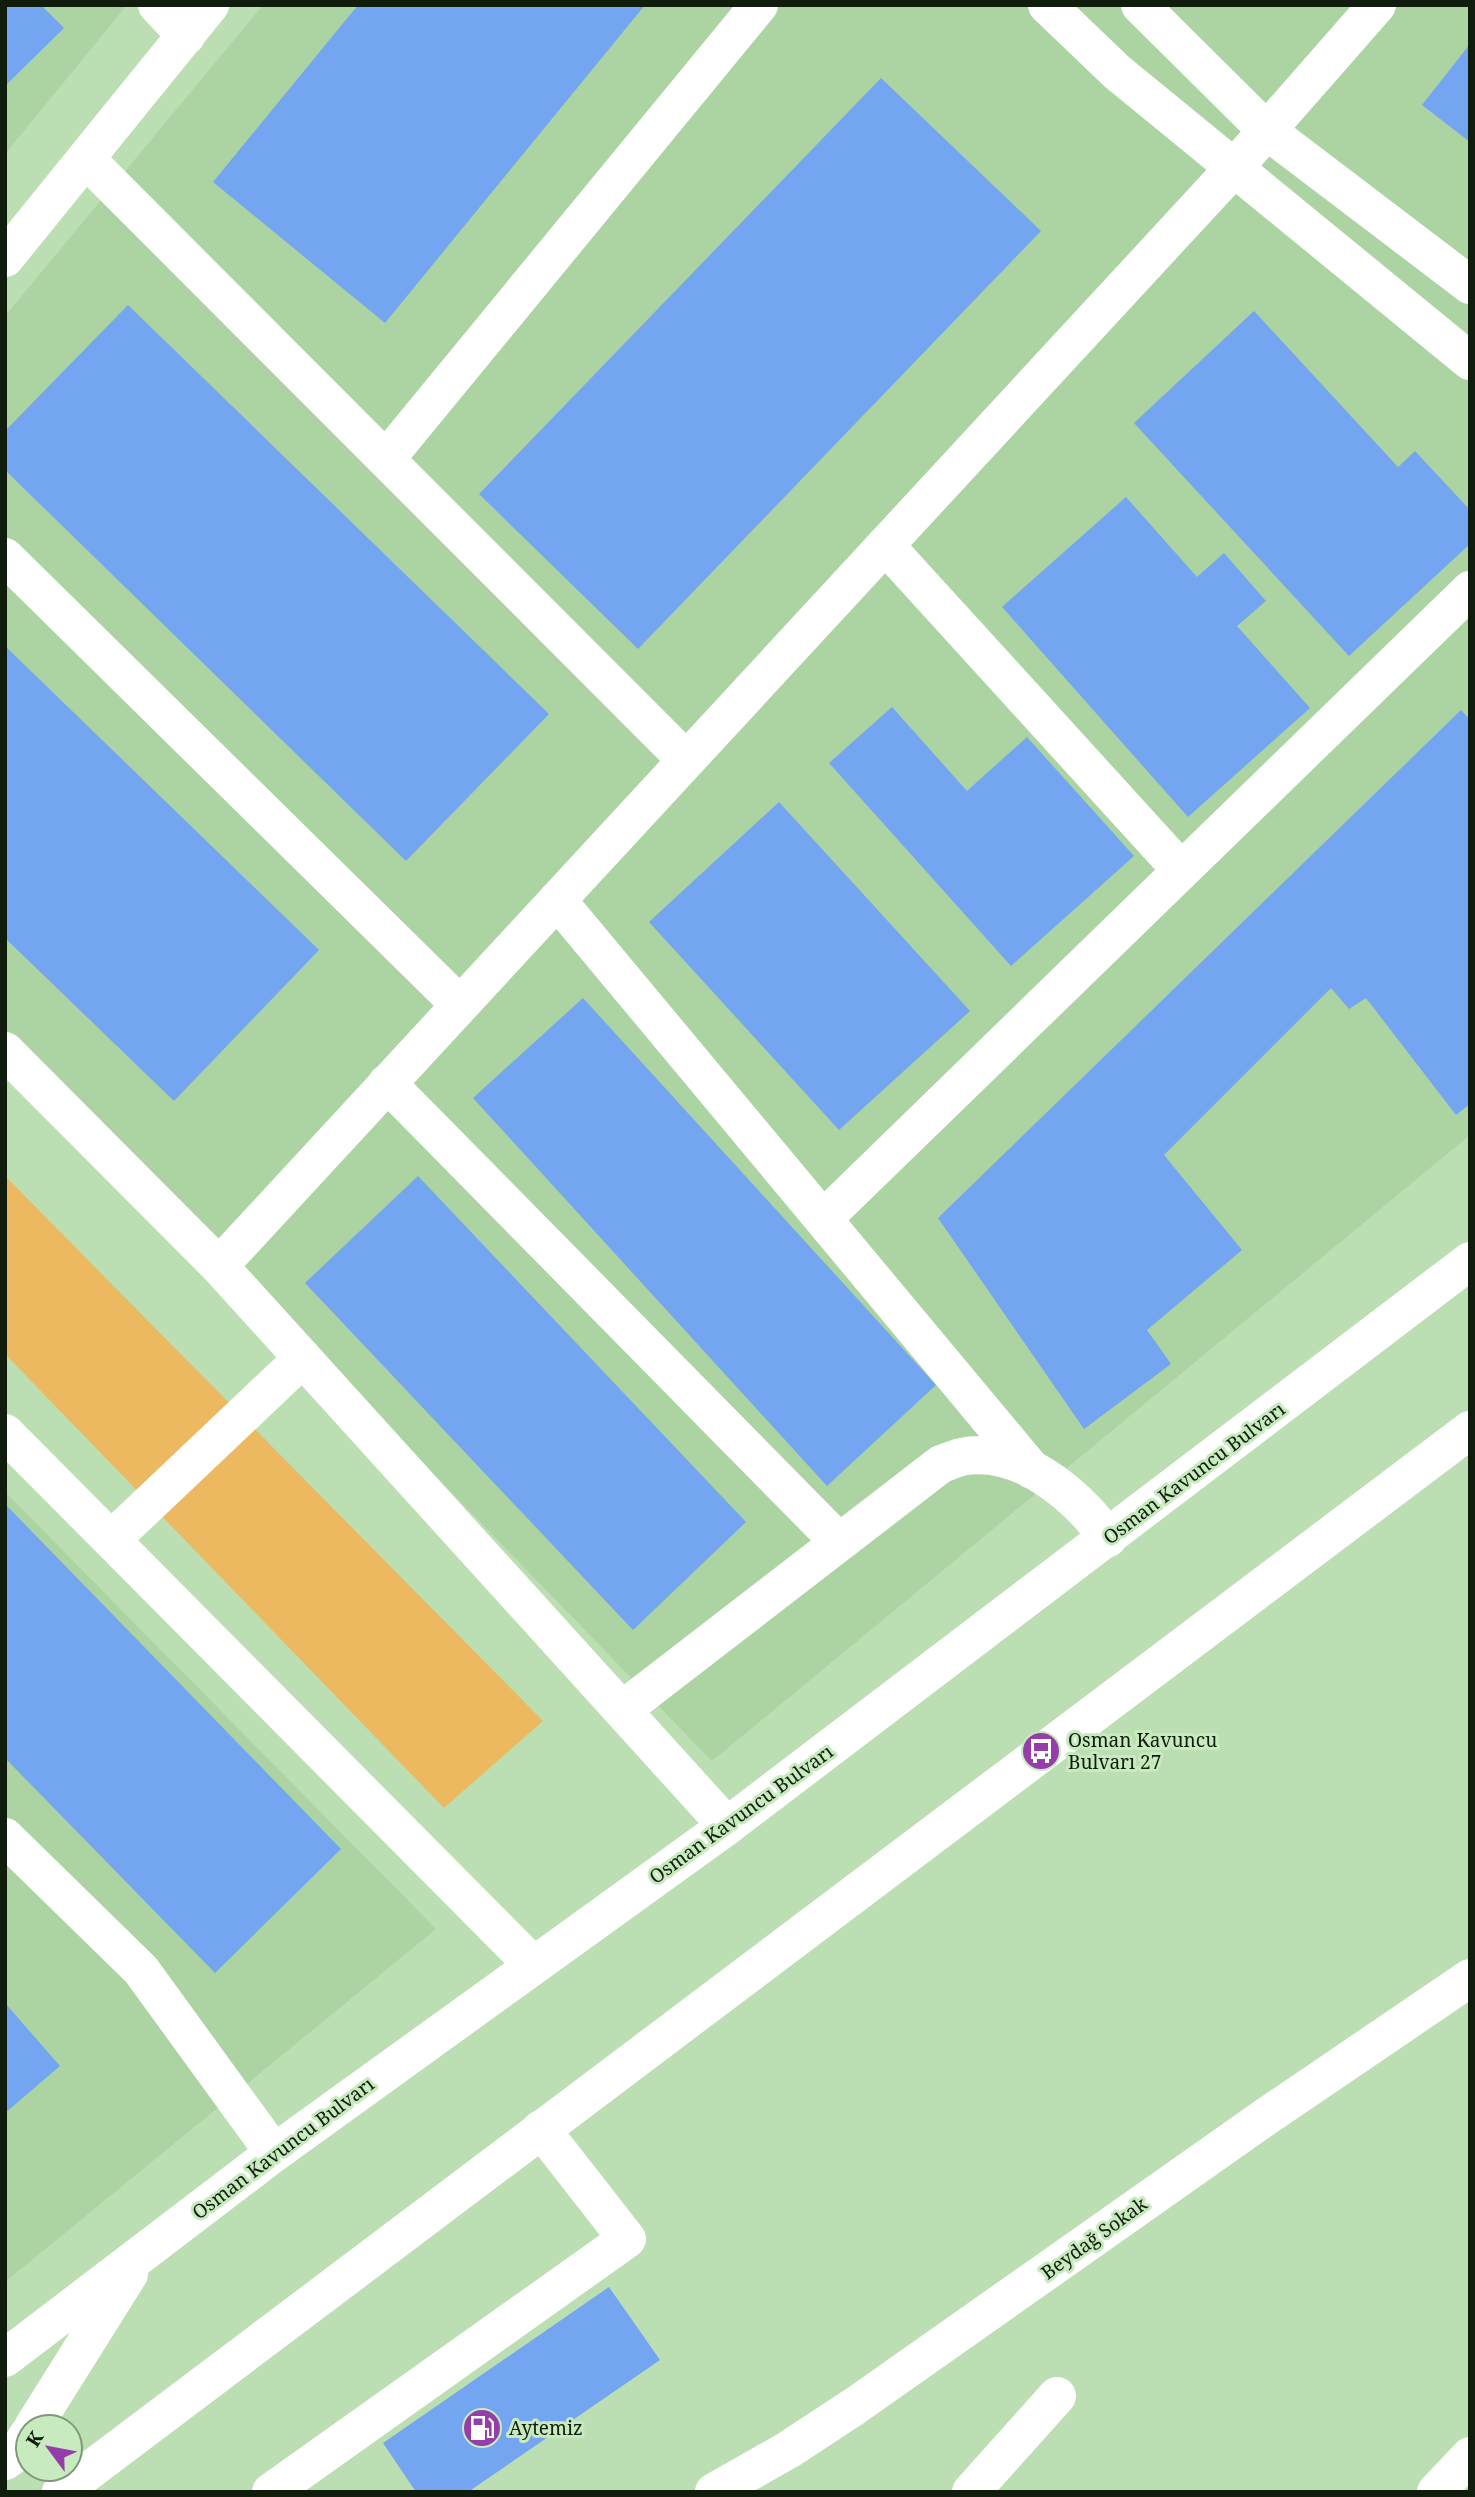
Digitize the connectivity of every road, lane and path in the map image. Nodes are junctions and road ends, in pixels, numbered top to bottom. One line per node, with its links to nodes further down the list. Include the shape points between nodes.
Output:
1 (157, 5): 7 (main road)
2 (210, 5): 7 (main road)
3 (759, 5): 14 (main road)
4 (1047, 5): 10 (main road, via 1117,72)
5 (1140, 5): 8 (main road)
6 (1377, 5): 8 (main road)
7 (186, 36): 9 (main road)
8 (1266, 130): 10 (main road); 12 (main road)
9 (86, 159): 11 (main road); 14 (main road)
10 (1234, 168): 13 (main road); 15 (main road)
11 (7, 251)
12 (1470, 285)
13 (1470, 361)
14 (386, 459): 18 (main road)
15 (885, 545): 18 (main road); 19 (main road)
16 (5, 557): 21 (main road)
17 (1470, 590): 19 (main road)
18 (686, 760): 20 (main road)
19 (1181, 870): 24 (main road)
20 (557, 900): 21 (main road); 24 (main road)
21 (460, 1005): 23 (main road)
22 (5, 1051): 26 (main road)
23 (387, 1083): 26 (main road); 33 (main road)
24 (823, 1219): 30 (main road)
25 (1470, 1261): 31 (main road, Osman Kavuncu Bulvarı)
26 (219, 1266): 27 (main road)
27 (303, 1358): 32 (main road); 34 (main road)
28 (1470, 1430): 39 (main road)
29 (5, 1433): 32 (main road)
30 (1032, 1470): 31 (main road, via 1074,1498); 33 (main road, via 984,1456 940,1464)
31 (1108, 1538): 35 (main road, Osman Kavuncu Bulvarı)
32 (111, 1540): 37 (main road)
33 (839, 1542): 34 (main road)
34 (622, 1710): 35 (main road)
35 (727, 1826): 37 (main road, Osman Kavuncu Bulvarı)
36 (5, 1838): 40 (main road, via 141,1970)
37 (533, 1965): 40 (main road, Osman Kavuncu Bulvarı)
38 (1470, 1978): 48 (main road, Beydağ Sokak, via 855,2406)
39 (541, 2129): 46 (main road); 47 (main road, via 626,2239)
40 (274, 2153): 41 (main road, Osman Kavuncu Bulvarı)
41 (142, 2254): 42 (main road, Osman Kavuncu Bulvarı); 44 (main road)
42 (5, 2358)
43 (1057, 2396): 49 (main road)
44 (42, 2413)
45 (1470, 2456): 50 (main road)
46 (61, 2492)
47 (271, 2492)
48 (714, 2492)
49 (971, 2492)
50 (1436, 2492)

